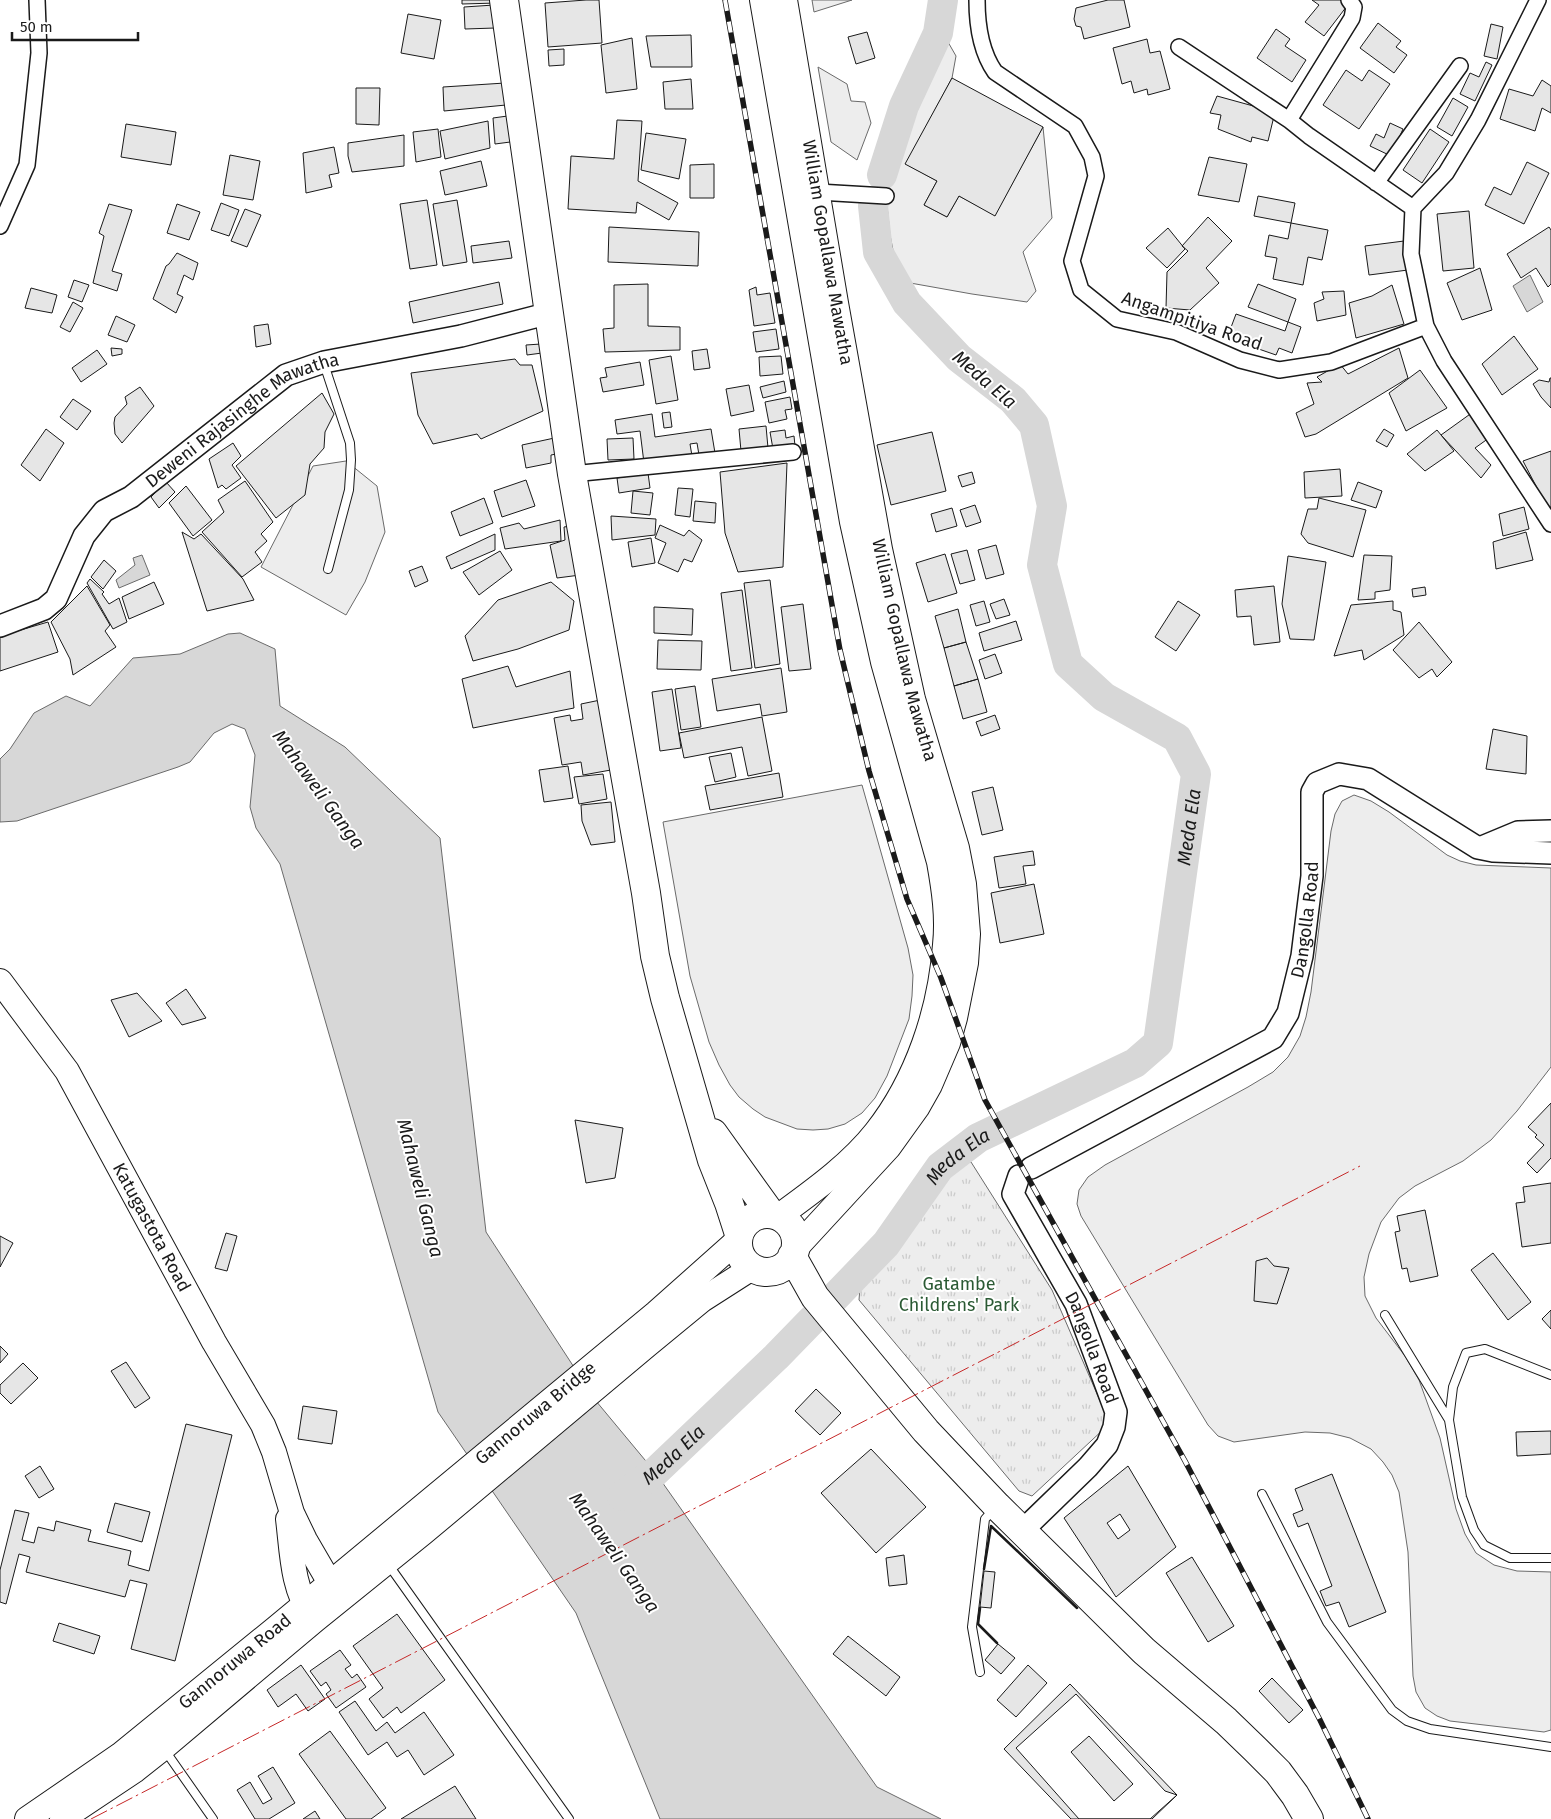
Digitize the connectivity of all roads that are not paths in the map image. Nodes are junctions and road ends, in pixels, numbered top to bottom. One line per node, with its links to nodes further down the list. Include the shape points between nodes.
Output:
1 (37, 0): 15 (street, via 39,53 27,165)
2 (504, 0): 16 (highway)
3 (762, 0): 29 (main road, William Gopallawa Mawatha, via 852,522 885,672 939,862 946,917 941,978 929,1028 912,1073 894,1107 854,1156 809,1194)
4 (785, 0): 12 (main road, William Gopallawa Mawatha)
5 (977, 0): 17 (street, Angampitiya Road, via 986,60 995,72 1075,126 1092,157 1096,176 1072,262 1081,290 1117,319 1176,332 1240,360 1279,370 1331,362)
6 (1349, 0): 10 (street, via 1354,7 1352,18)
7 (1538, 0): 14 (street, via 1478,120 1446,173)
8 (1179, 47): 10 (street)
9 (1460, 66): 11 (street)
10 (1290, 120): 11 (street)
11 (1376, 183): 14 (street)
12 (818, 192): 13 (street); 31 (main road, William Gopallawa Mawatha, via 880,548 913,698 957,848 968,934 955,1018 930,1085 889,1147)
13 (886, 196)
14 (1413, 208): 17 (street, via 1411,254)
15 (0, 226)
16 (550, 313): 18 (street, Deweni Rajasinghe Mawatha, via 461,336); 20 (highway)
17 (1426, 326): 21 (street, via 1444,361)
18 (324, 362): 22 (lane, via 350,443 351,460 349,490); 23 (street, Deweni Rajasinghe Mawatha, via 286,375 131,496 104,510 84,536 56,599 44,609)
19 (794, 452): 20 (street)
20 (572, 474): 28 (highway, via 655,956)
21 (1551, 524)
22 (328, 569)
23 (0, 626)
24 (1551, 831): 25 (street, via 1518,832)
25 (1478, 848): 26 (street); 42 (street, Dangolla Road, via 1368,779 1339,774 1316,783 1312,792 1312,876 1302,956 1288,1013 1273,1038 1025,1172 1012,1194 1076,1304 1116,1412 1107,1445)
26 (1551, 853)
27 (0, 981): 38 (main road, Katugastota Road, via 67,1071 214,1342 263,1425)
28 (700, 1116): 29 (highway); 30 (highway)
29 (775, 1215): 30 (highway, via 760,1214 751,1218); 31 (highway, via 789,1224 795,1236)
30 (738, 1237): 32 (highway, via 741,1256); 35 (main road)
31 (794, 1252): 32 (highway, via 777,1270); 33 (highway)
32 (759, 1270): 33 (highway); 35 (main road)
33 (815, 1297): 41 (highway, via 926,1431)
34 (1385, 1315): 37 (lane)
35 (640, 1338): 40 (main road, Gannoruwa Bridge)
36 (1551, 1375): 37 (lane, via 1485,1349 1466,1354 1453,1387)
37 (1449, 1420): 44 (lane, via 1462,1497 1474,1530 1484,1545 1510,1558)
38 (283, 1485): 45 (main road, Katugastota Road, via 292,1514); 46 (main road, Katugastota Road, via 297,1585)
39 (1262, 1494): 48 (lane, via 1327,1622 1392,1710 1407,1721 1430,1729)
40 (444, 1503): 43 (main road, Gannoruwa Road)
41 (997, 1506): 42 (highway); 47 (lane, via 985,1519 972,1627)
42 (1022, 1531): 54 (highway, via 1144,1651 1255,1748 1278,1772)
43 (381, 1553): 45 (main road, Gannoruwa Road); 53 (lane)
44 (1551, 1558)
45 (336, 1591): 46 (main road, Gannoruwa Road)
46 (309, 1612): 49 (main road, Gannoruwa Road); 50 (main road, Gannoruwa Road, via 120,1755)
47 (980, 1672)
48 (1551, 1747)
49 (163, 1748): 51 (main road, Gannoruwa Road); 52 (lane)
50 (26, 1819)
51 (62, 1819)
52 (213, 1819)
53 (569, 1819)
54 (1309, 1819)

